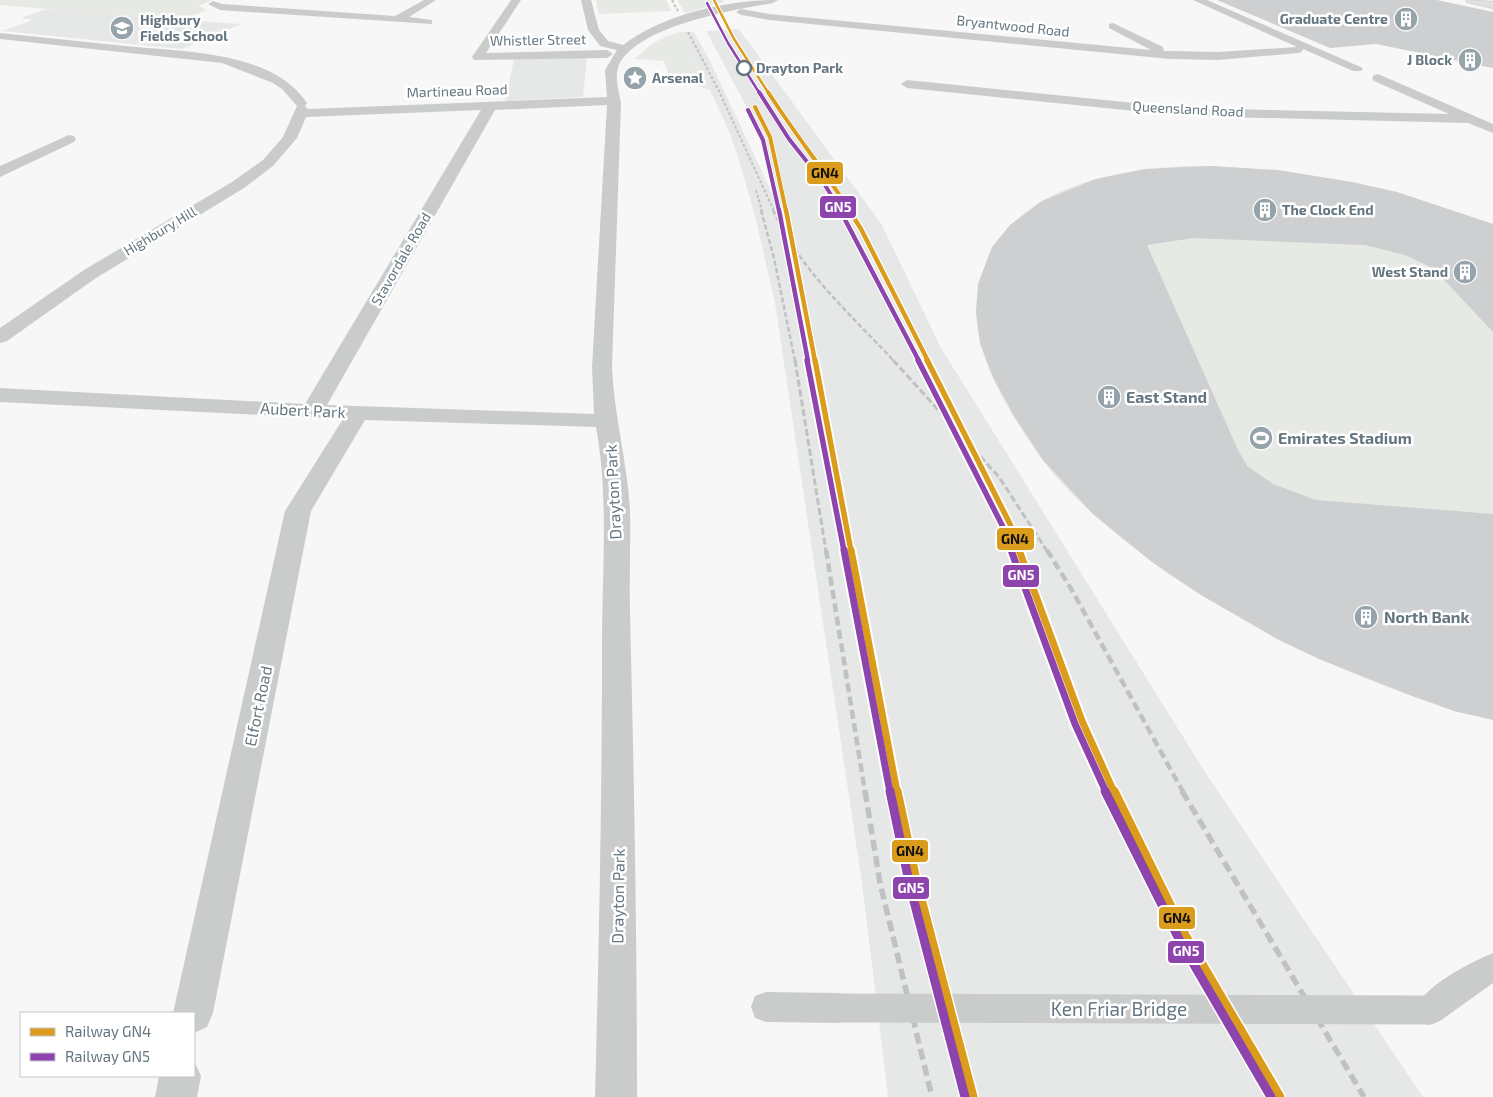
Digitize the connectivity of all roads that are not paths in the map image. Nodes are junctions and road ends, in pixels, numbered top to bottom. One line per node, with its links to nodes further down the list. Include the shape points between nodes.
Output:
1 (431, 0): 10 (street)
2 (516, 0): 16 (street, Whistler Street, via 478,57)
3 (586, 0): 14 (street, Whistler Street, via 594,30 604,44)
4 (773, 0): 8 (street, Drayton Park)
5 (1198, 0): 18 (street)
6 (1471, 0): 9 (highway)
7 (217, 2): 10 (street, via 220,7)
8 (736, 4): 14 (street, Drayton Park, via 671,25); 17 (street, Bryantwood Road, via 769,17)
9 (1493, 5)
10 (397, 20): 11 (street)
11 (428, 22)
12 (1113, 26): 17 (street)
13 (0, 36): 23 (street, via 223,60 258,70 295,94)
14 (626, 49): 21 (street, Drayton Park, via 612,68)
15 (1298, 50): 17 (street, Bryantwood Road, via 1218,56)
16 (607, 54)
17 (1170, 55)
18 (1357, 68)
19 (1378, 78): 24 (street)
20 (907, 84): 24 (street, Queensland Road, via 1184,112)
21 (614, 101): 22 (street, Martineau Road); 32 (street, Drayton Park, via 602,367)
22 (490, 106): 23 (street, Martineau Road); 30 (street, Stavordale Road)
23 (301, 108): 28 (street, Highbury Hill, via 290,138 268,163 238,185 90,274)
24 (1469, 119): 25 (street)
25 (1493, 129)
26 (69, 139): 27 (street)
27 (0, 172)
28 (0, 337)
29 (0, 395): 30 (street, Aubert Park)
30 (312, 411): 31 (street, Aubert Park)
31 (358, 413): 32 (street, Aubert Park); 35 (street, Elfort Road, via 298,511)
32 (606, 420): 38 (street, Drayton Park, via 617,509 619,836)
33 (1493, 968): 34 (street, Ken Friar Bridge, bridge, via 1474,977 1429,1010)
34 (766, 1007)
35 (193, 1012)
36 (180, 1077): 37 (street)
37 (176, 1097)
38 (616, 1097)

